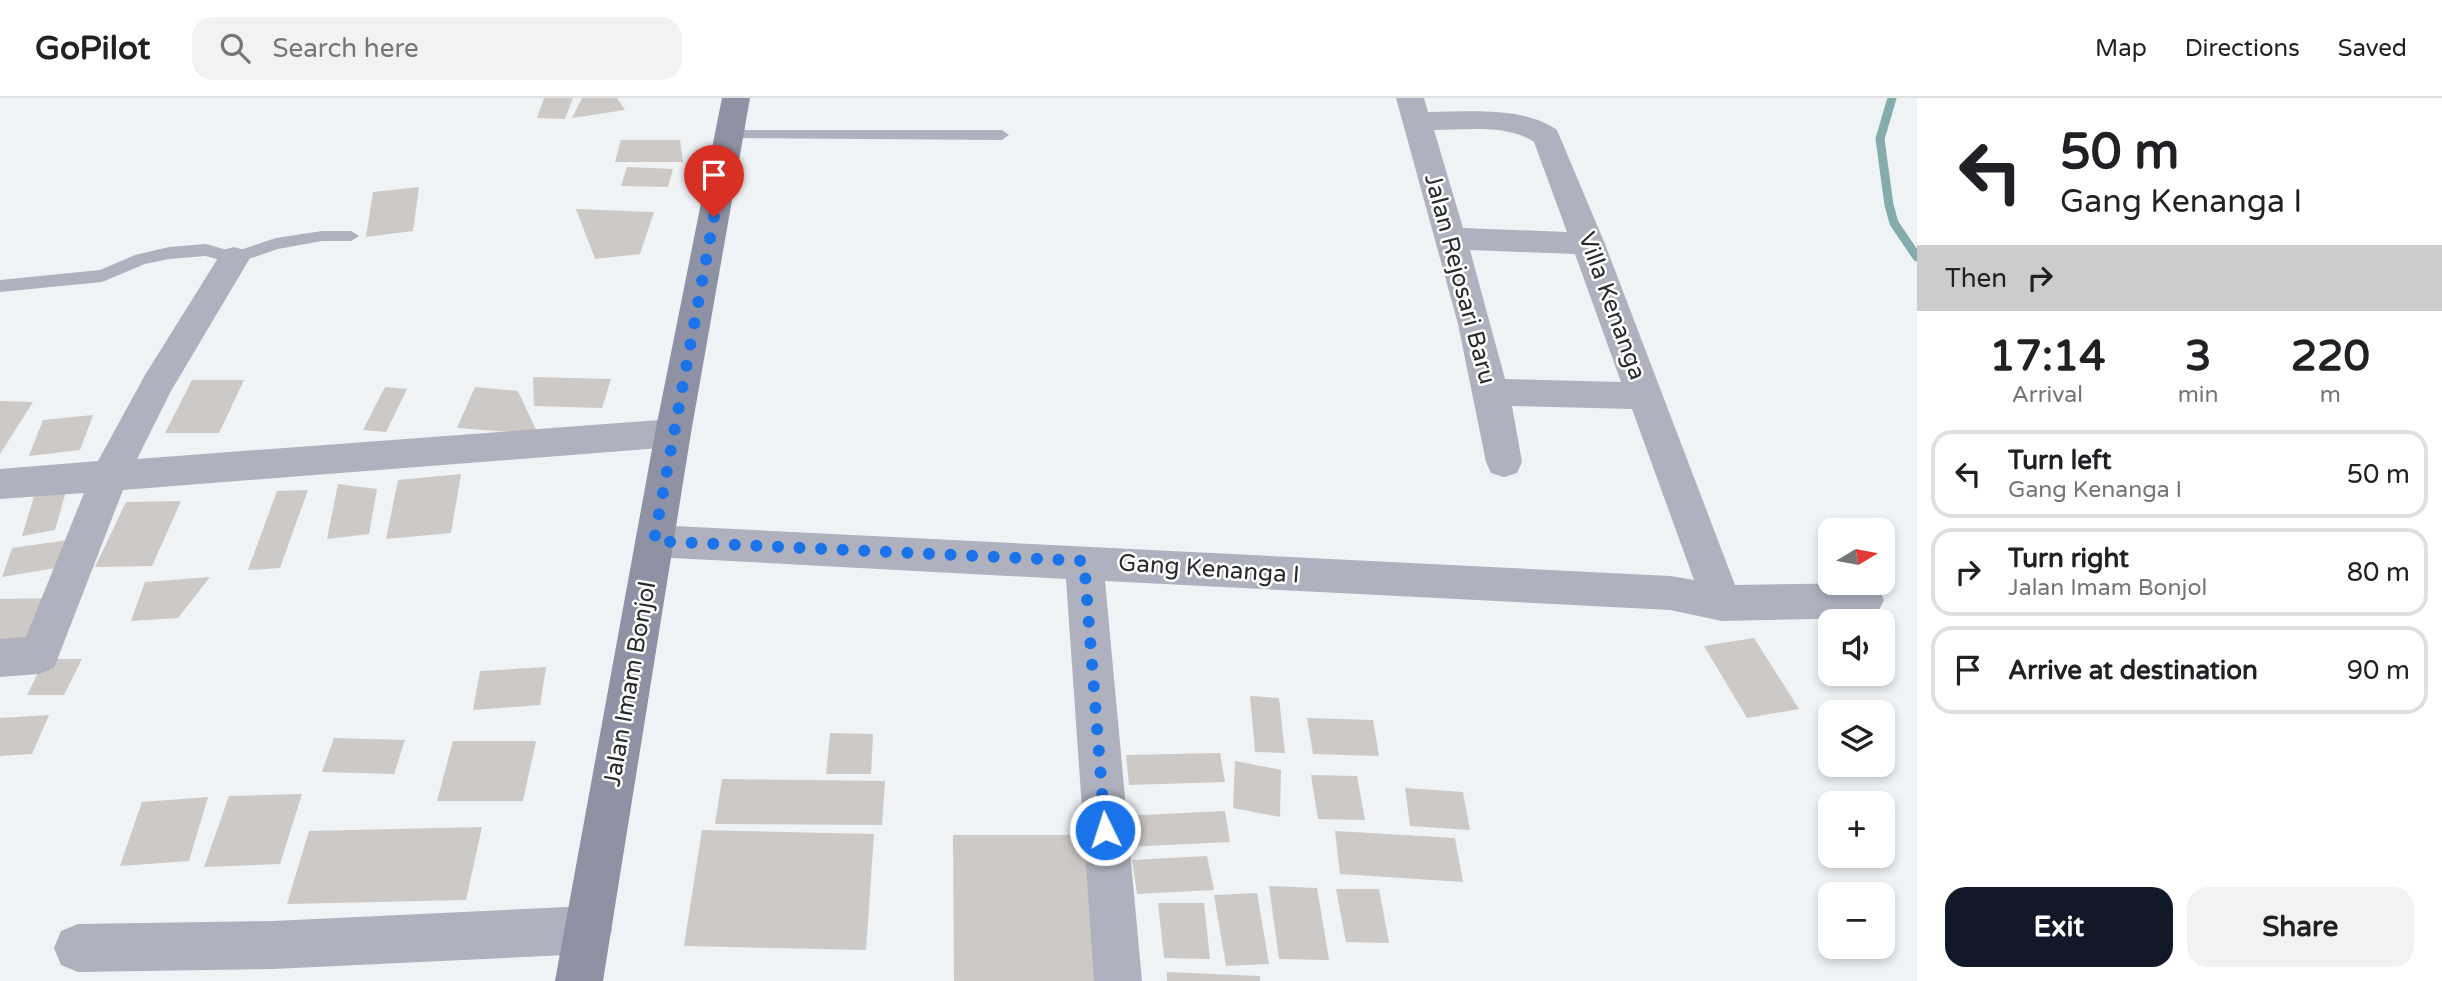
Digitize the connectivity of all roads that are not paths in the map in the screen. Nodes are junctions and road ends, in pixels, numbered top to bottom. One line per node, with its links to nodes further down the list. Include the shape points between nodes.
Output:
1 (736, 98): 3 (main road, Jalan Imam Bonjol)
2 (1413, 109): 6 (street, Jalan Rejosari Baru); 7 (street, Villa Kenanga, via 1542,131)
3 (729, 135): 4 (lane); 12 (main road, Jalan Imam Bonjol)
4 (1002, 135)
5 (351, 236): 8 (lane, via 276,244)
6 (1451, 239): 7 (street); 10 (street, Jalan Rejosari Baru)
7 (1590, 244): 11 (street, Villa Kenanga)
8 (233, 258): 9 (lane, via 206,250 169,253 102,276); 14 (street)
9 (0, 286)
10 (1491, 393): 11 (street); 13 (street, Jalan Rejosari Baru)
11 (1646, 397): 19 (street, Villa Kenanga)
12 (673, 433): 14 (street); 16 (main road, Jalan Imam Bonjol)
13 (1504, 462)
14 (111, 473): 15 (street); 20 (street, via 39,655)
15 (0, 484)
16 (654, 541): 17 (street, Gang Kenanga I); 21 (main road, Jalan Imam Bonjol)
17 (1084, 561): 19 (street, Gang Kenanga I, via 1670,593); 24 (street)
18 (1864, 600): 19 (street)
19 (1722, 603)
20 (0, 658)
21 (588, 929): 22 (street); 23 (main road, Jalan Imam Bonjol)
22 (78, 948)
23 (579, 981)
24 (1118, 981)

